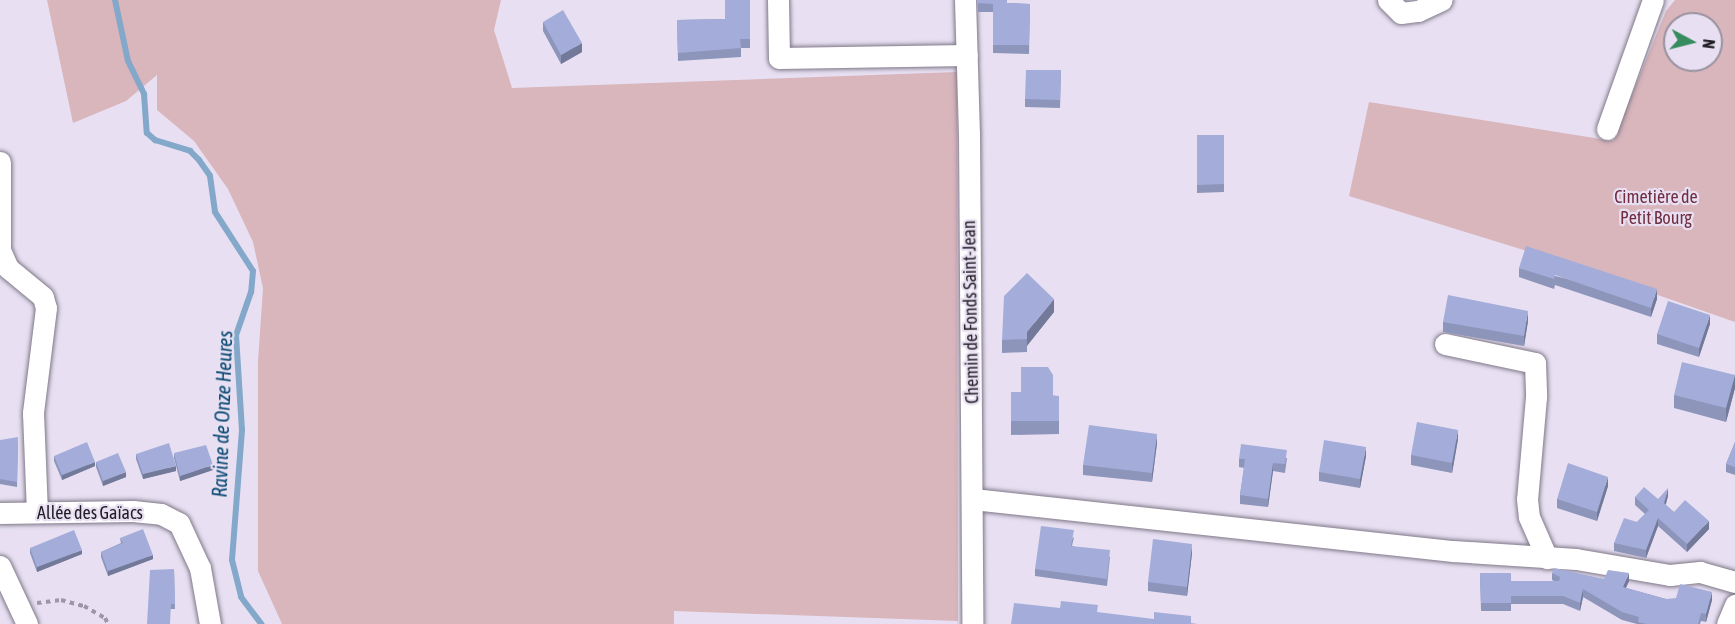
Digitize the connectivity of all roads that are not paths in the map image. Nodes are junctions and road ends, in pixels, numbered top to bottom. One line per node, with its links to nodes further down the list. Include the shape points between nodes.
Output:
1 (778, 0): 6 (street, via 779,58)
2 (965, 0): 6 (street, Chemin de Fonds Saint-Jean)
3 (1388, 0): 4 (street, via 1401,13 1418,11)
4 (1442, 0)
5 (1653, 0): 7 (street)
6 (967, 55): 11 (street, Chemin de Fonds Saint-Jean)
7 (1607, 129)
8 (0, 162): 9 (street)
9 (0, 249): 12 (street, via 8,267 43,297 46,308 33,413)
10 (1445, 344): 14 (street, via 1535,363 1527,499 1531,523)
11 (973, 499): 14 (street, via 1405,547); 20 (street, Chemin de Fonds Saint-Jean)
12 (37, 512): 13 (street, Allée des Gaïacs); 19 (street, Allée des Gaïacs, via 133,511 160,514 179,523 200,568)
13 (0, 513)
14 (1547, 558): 16 (street, via 1670,575 1700,572)
15 (0, 566): 18 (street)
16 (1735, 582)
17 (1735, 605): 21 (street)
18 (22, 615)
19 (210, 624)
20 (972, 624)
21 (1727, 624)

